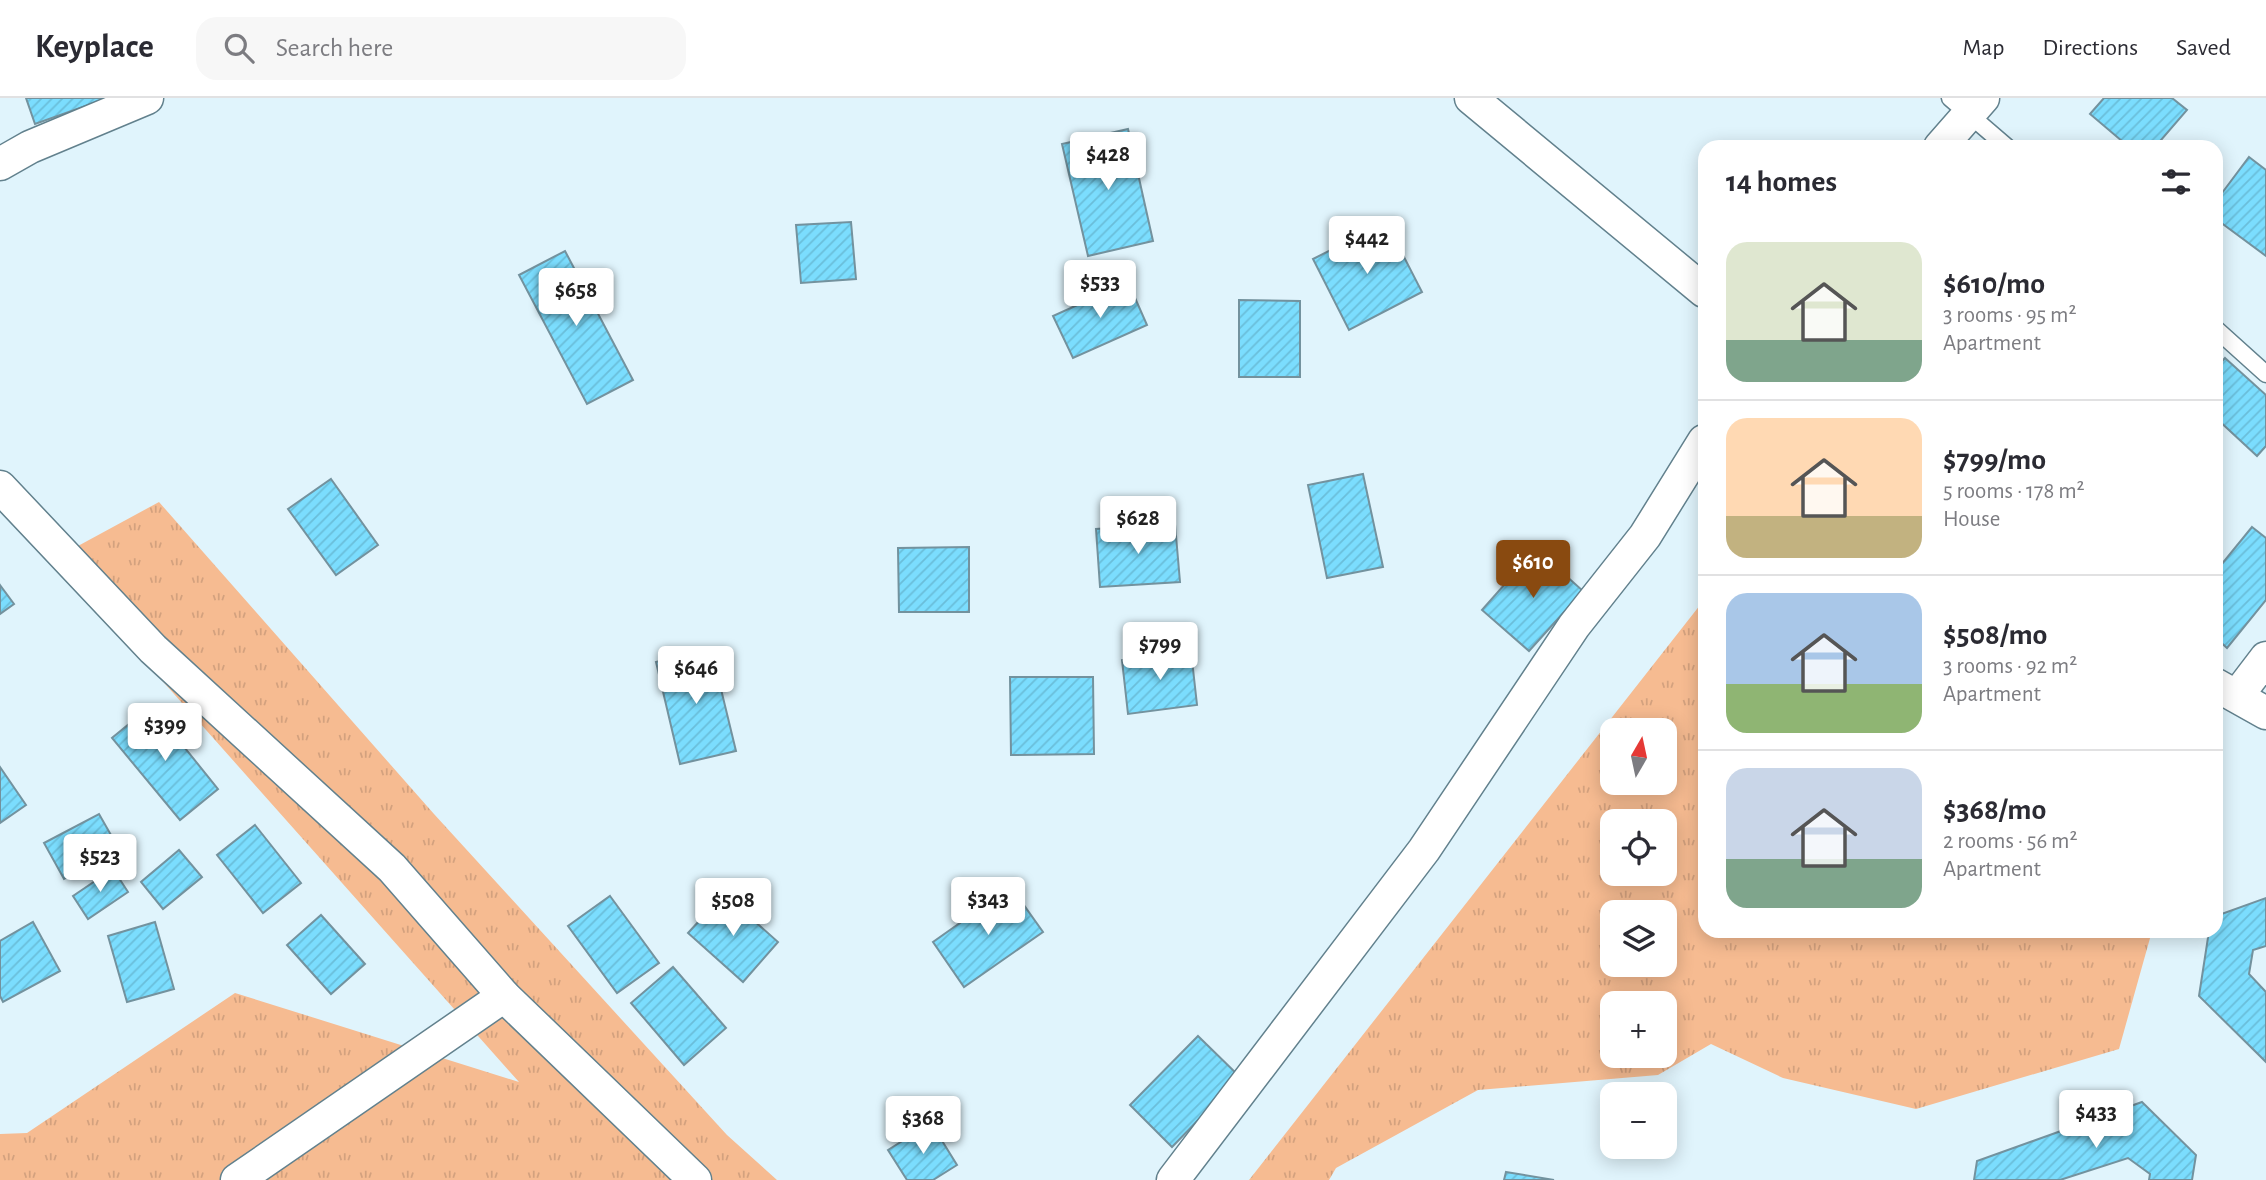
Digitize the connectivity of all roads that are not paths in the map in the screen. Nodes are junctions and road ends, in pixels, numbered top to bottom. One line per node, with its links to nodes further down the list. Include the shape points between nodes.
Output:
1 (147, 98): 6 (street)
2 (1471, 98): 7 (street)
3 (1967, 103): 4 (street); 5 (lane)
4 (1944, 140)
5 (2001, 140)
6 (0, 164)
7 (1698, 286)
8 (2223, 335): 9 (lane)
9 (2266, 373)
10 (1698, 451): 18 (street, via 1645,536 1573,626 1424,850)
11 (0, 487): 15 (street, via 153,649 392,868)
12 (2266, 657): 13 (street)
13 (2226, 690): 14 (street)
14 (2266, 713)
15 (503, 996): 16 (street); 17 (street)
16 (237, 1180)
17 (695, 1180)
18 (1173, 1180)

